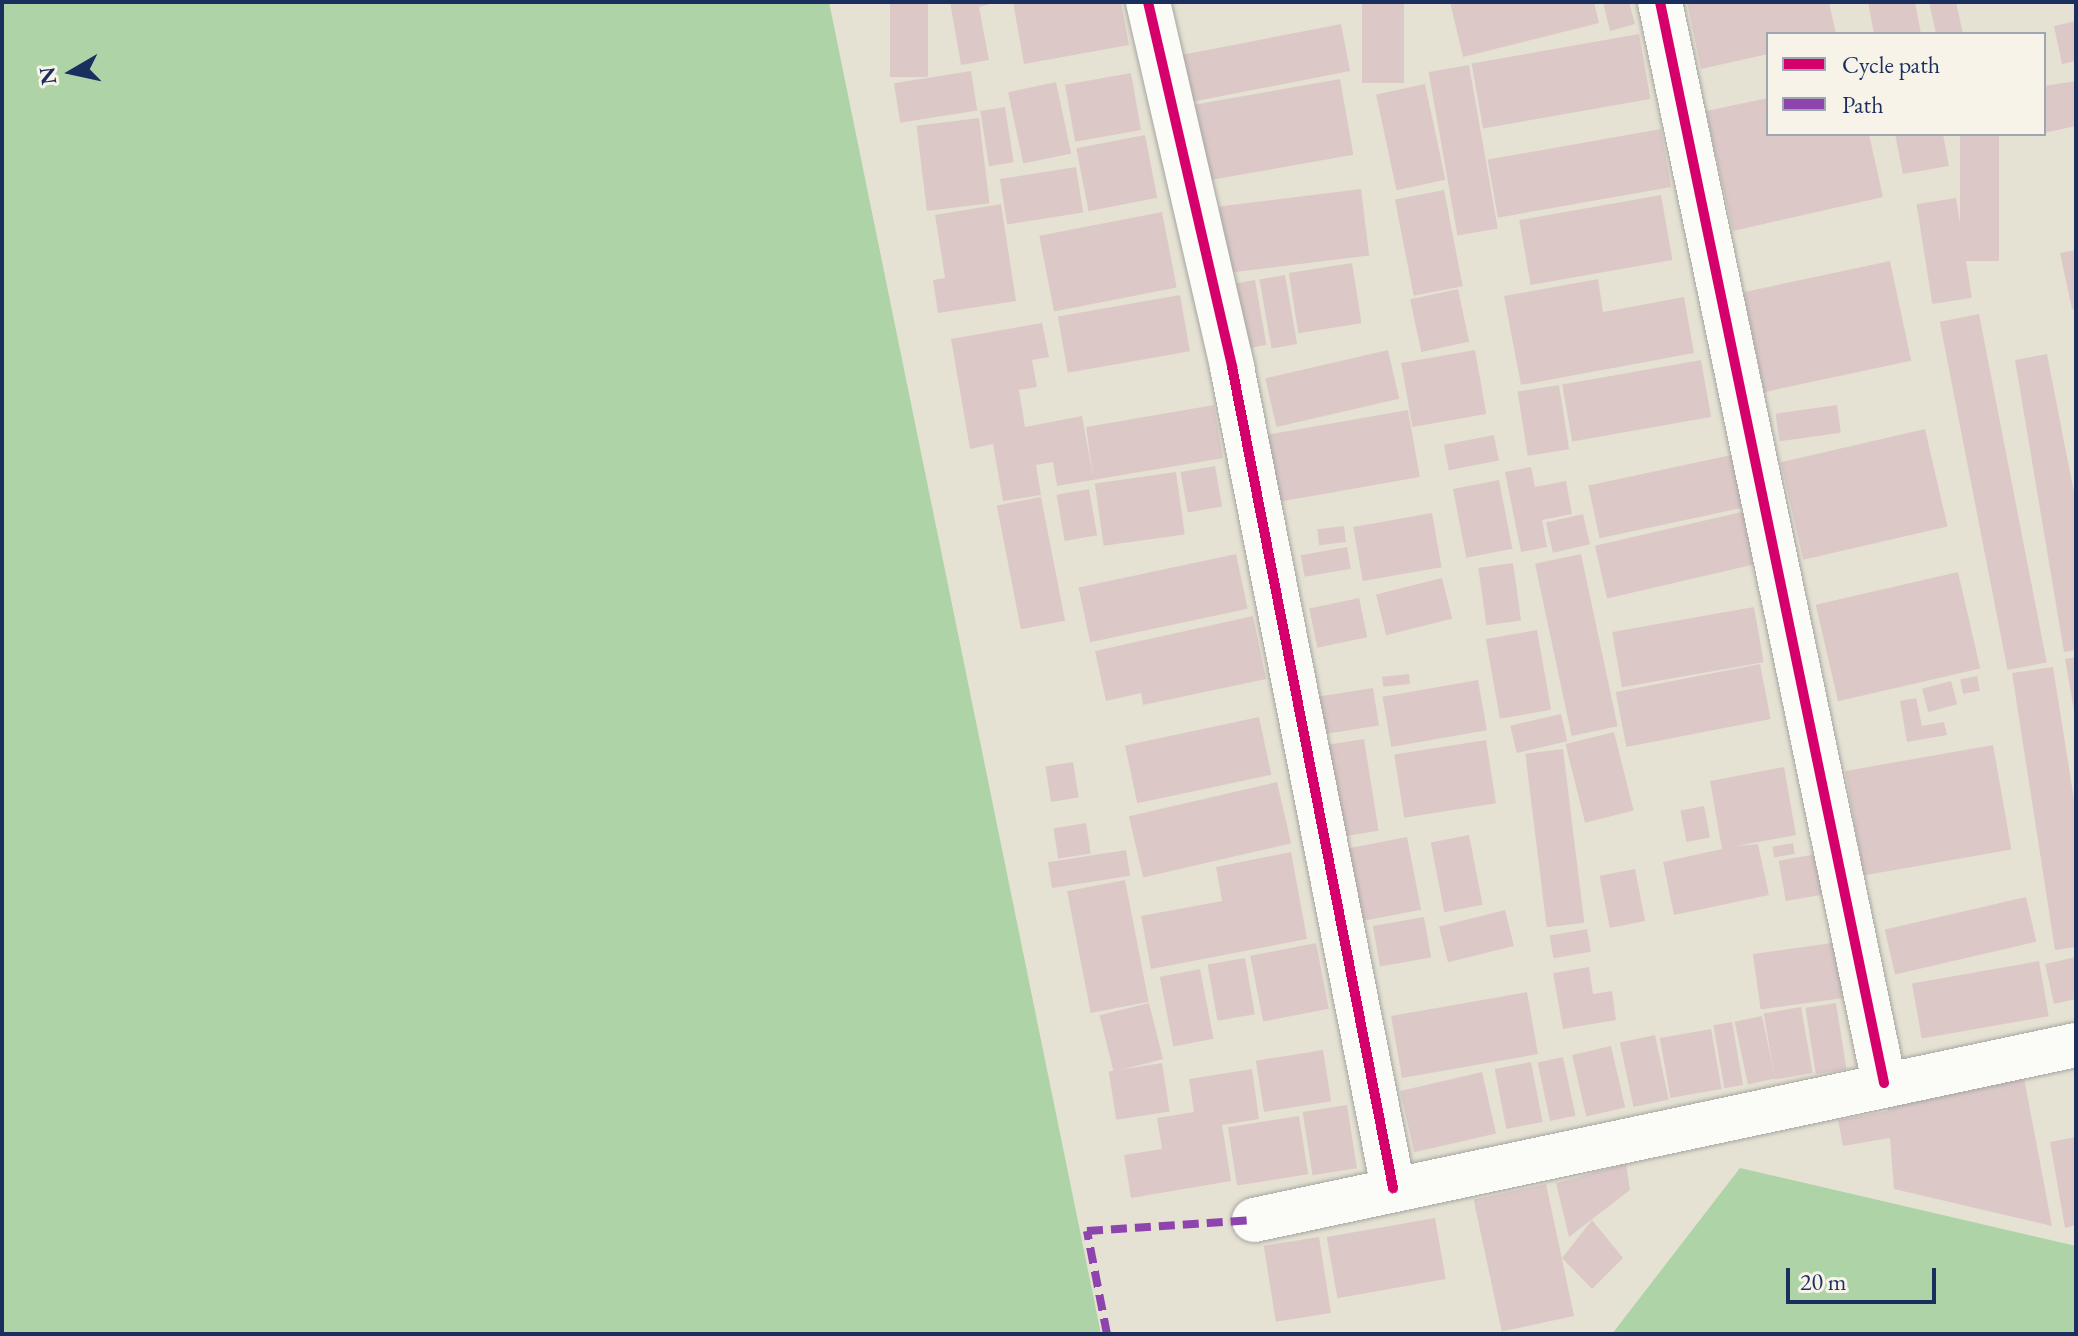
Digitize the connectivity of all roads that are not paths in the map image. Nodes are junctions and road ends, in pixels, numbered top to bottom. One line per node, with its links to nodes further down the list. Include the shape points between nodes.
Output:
1 (1148, 2): 5 (street, via 1232,367)
2 (1660, 2): 4 (street)
3 (2076, 1045): 4 (street)
4 (1884, 1083): 5 (street)
5 (1393, 1188): 6 (street)
6 (1254, 1220)

